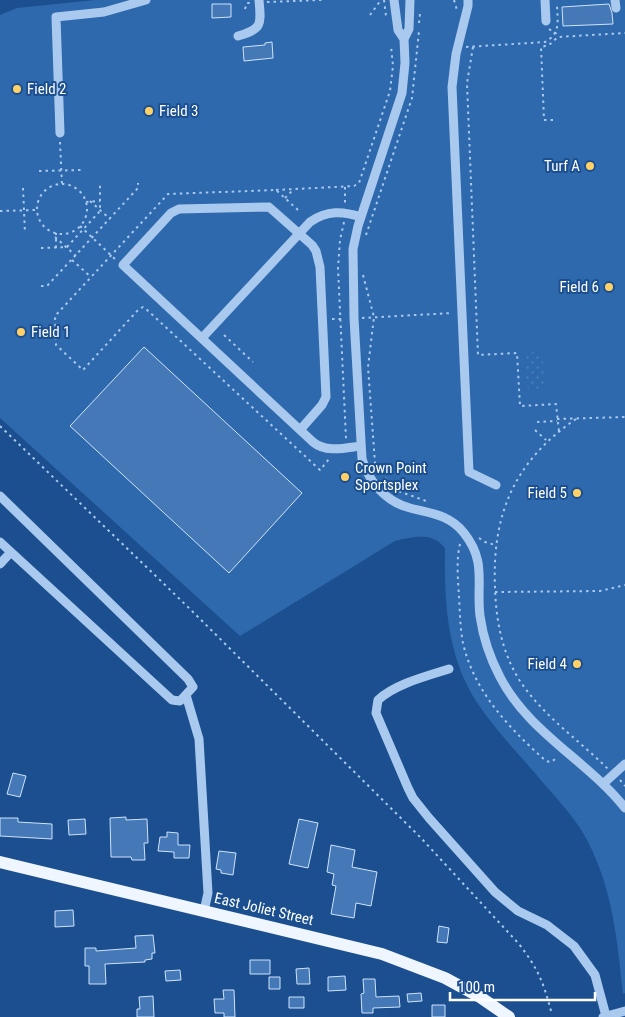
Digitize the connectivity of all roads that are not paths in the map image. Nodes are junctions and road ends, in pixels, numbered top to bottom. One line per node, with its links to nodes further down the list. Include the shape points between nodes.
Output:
1 (146, 0): 11 (street, via 104,12 56,17)
2 (394, 0): 10 (street, via 398,30)
3 (410, 0): 10 (street, via 409,29)
4 (461, 0): 7 (street)
5 (545, 0): 8 (street)
6 (258, 2): 9 (street, via 260,21 253,32)
7 (468, 3): 17 (street, via 452,87 469,472)
8 (545, 24)
9 (238, 36)
10 (404, 39): 12 (street, via 402,94)
11 (60, 133)
12 (361, 217): 13 (street, via 345,212 328,213 315,218); 16 (street, via 352,260)
13 (300, 233): 14 (street); 14 (street, via 269,207 180,209 171,213 123,265); 15 (street, via 318,256 326,397)
14 (202, 338): 15 (street)
15 (300, 430): 16 (street, via 322,448)
16 (360, 446): 25 (street, via 365,468 383,494 400,504 445,517 464,533 478,560 480,614 488,648 501,679 526,713)
17 (496, 485)
18 (0, 496): 23 (street, via 188,679 193,687)
19 (0, 542): 20 (street)
20 (11, 552): 21 (street); 23 (street, via 172,700 180,701)
21 (0, 564)
22 (449, 669): 30 (street, via 387,692 378,700 376,713 408,788 429,818 495,892 518,911 547,924 574,946 595,975)
23 (186, 695): 28 (street, via 199,739 202,765 208,893)
24 (625, 764): 25 (street)
25 (603, 784): 26 (street)
26 (624, 806)
27 (0, 862): 28 (main road, East Joliet Street)
28 (204, 911): 31 (main road, East Joliet Street, via 414,964 480,997)
29 (625, 1011): 30 (street)
30 (605, 1016)
31 (509, 1017)

